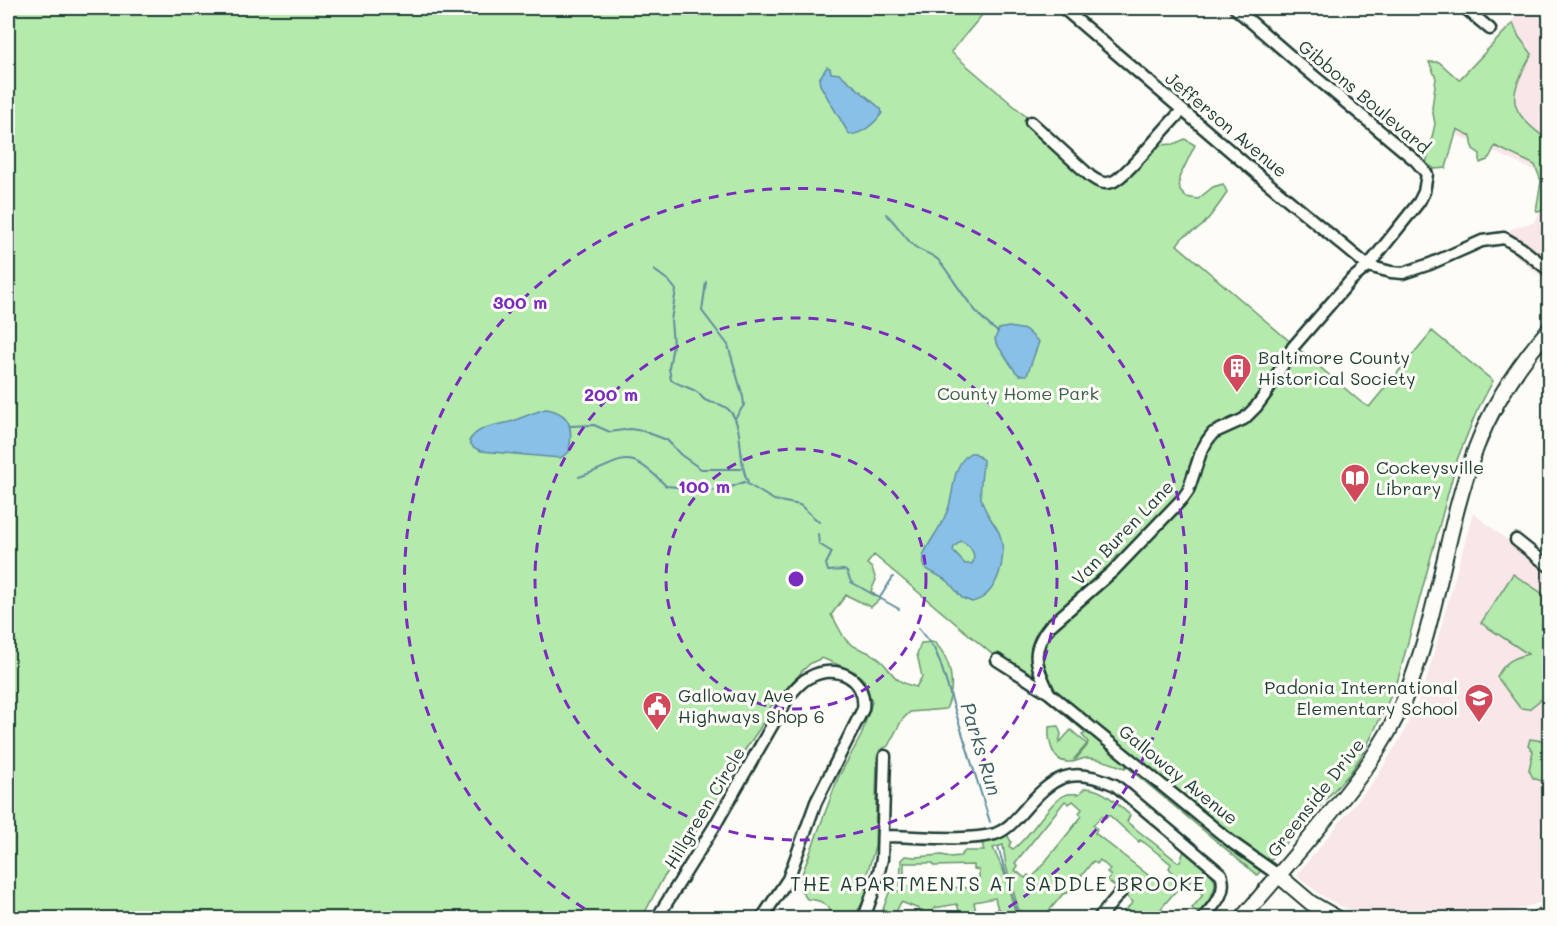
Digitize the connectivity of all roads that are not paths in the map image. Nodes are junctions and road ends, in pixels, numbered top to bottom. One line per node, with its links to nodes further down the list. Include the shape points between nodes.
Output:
1 (1063, 8): 5 (street, Jefferson Avenue)
2 (1235, 8): 7 (street, Gibbons Boulevard, via 1416,160 1427,174 1419,202)
3 (1465, 8): 4 (street)
4 (1490, 29)
5 (1182, 111): 6 (street, via 1120,178 1105,184 1097,182); 7 (street, Jefferson Avenue)
6 (1031, 122)
7 (1368, 266): 8 (street, via 1402,273 1482,241 1504,238); 13 (street, Van Buren Lane, via 1293,347 1256,407 1244,419 1207,441 1183,498 1043,634 1036,648 1036,663)
8 (1550, 271)
9 (1550, 328): 16 (street, Greenside Drive, via 1509,382 1477,447 1421,651 1397,714 1354,783)
10 (1516, 540): 11 (street)
11 (1550, 567)
12 (997, 660): 13 (street, Galloway Avenue)
13 (1049, 693): 16 (street, Galloway Avenue, via 1234,844)
14 (885, 756): 15 (street)
15 (884, 836): 21 (street, via 876,884); 23 (street, via 972,838 996,833 1014,821 1052,782 1076,775 1101,778 1115,785 1221,874 1223,891)
16 (1278, 875): 24 (street, Greenside Drive); 25 (street, Galloway Avenue, via 1311,903)
17 (1120, 893): 22 (street)
18 (1550, 915): 26 (street)
19 (657, 918): 20 (street, Hillgreen Circle, via 789,696 810,677 839,672 861,690 863,709 816,802 788,879)
20 (762, 918)
21 (864, 918)
22 (1098, 918)
23 (1203, 918)
24 (1242, 918)
25 (1337, 918)
26 (1538, 918)

